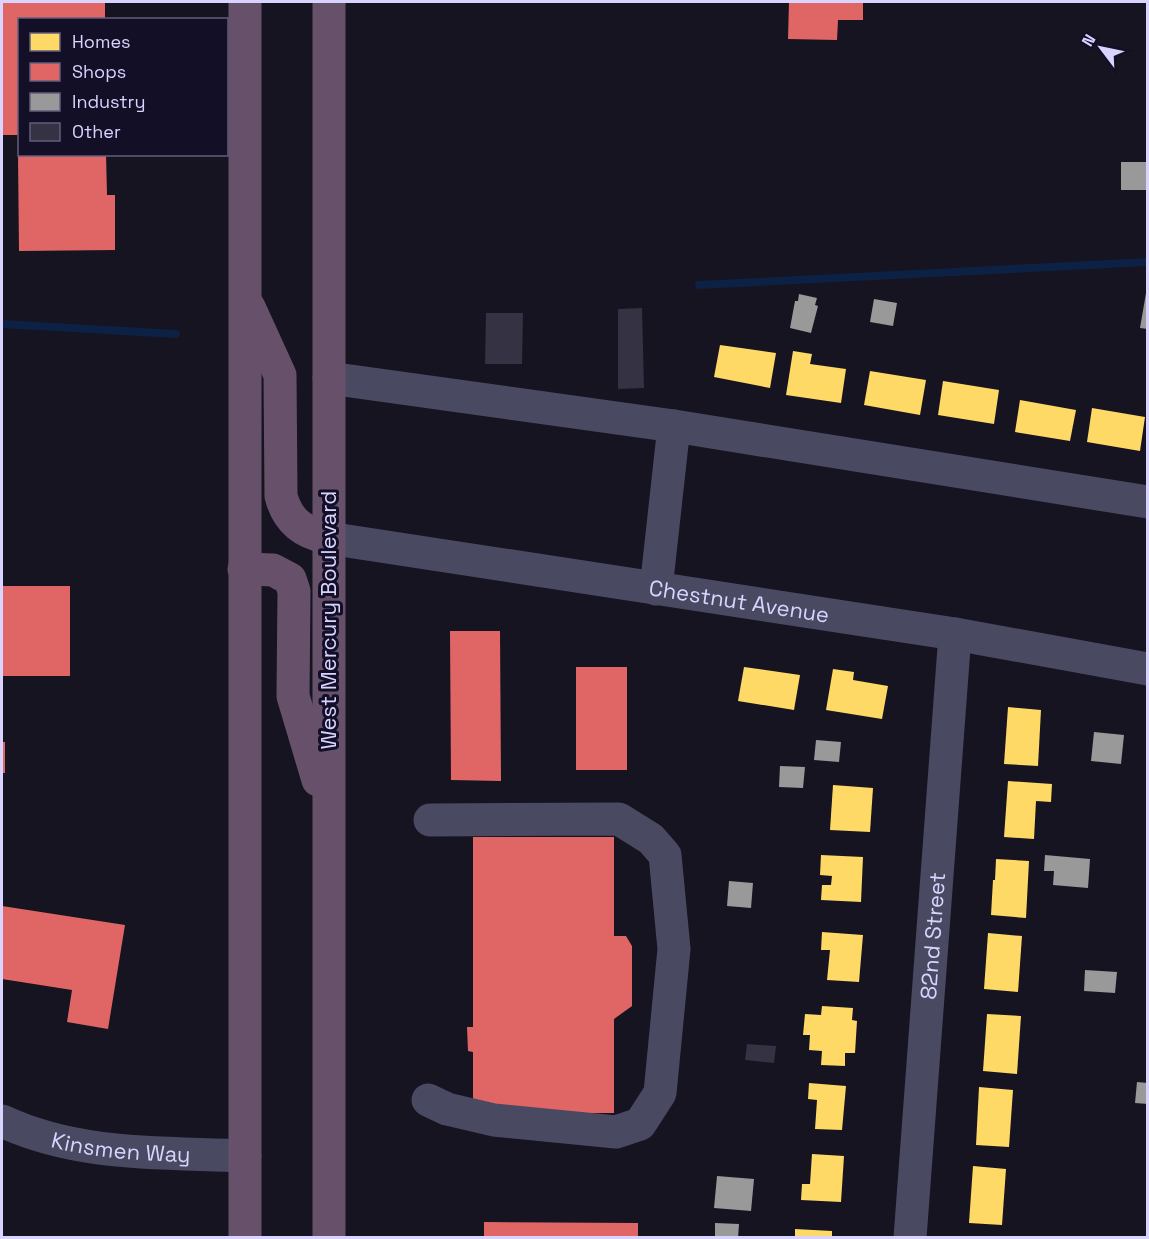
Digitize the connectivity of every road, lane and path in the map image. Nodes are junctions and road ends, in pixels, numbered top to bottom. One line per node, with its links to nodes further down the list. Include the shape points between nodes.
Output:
1 (245, 2): 3 (highway)
2 (329, 2): 4 (highway, West Mercury Boulevard)
3 (245, 297): 7 (highway, via 280,375 284,509 301,528); 8 (highway)
4 (329, 378): 5 (street); 7 (highway, West Mercury Boulevard)
5 (674, 426): 6 (street); 9 (street)
6 (1148, 502)
7 (328, 538): 9 (street, Chestnut Avenue); 12 (highway, West Mercury Boulevard)
8 (244, 569): 12 (highway, via 273,570 290,579 294,591 293,696); 16 (highway)
9 (656, 589): 10 (street, Chestnut Avenue)
10 (956, 634): 11 (street, Chestnut Avenue); 19 (street, 82nd Street)
11 (1148, 669)
12 (328, 816): 18 (highway, West Mercury Boulevard)
13 (430, 820): 14 (street, via 619,819 651,839 665,855 674,949 660,1093 640,1124 616,1132 494,1120 447,1109)
14 (428, 1100)
15 (2, 1120): 16 (street, Kinsmen Way, via 59,1141 111,1151)
16 (245, 1156): 17 (highway)
17 (245, 1238)
18 (329, 1238)
19 (910, 1238)

